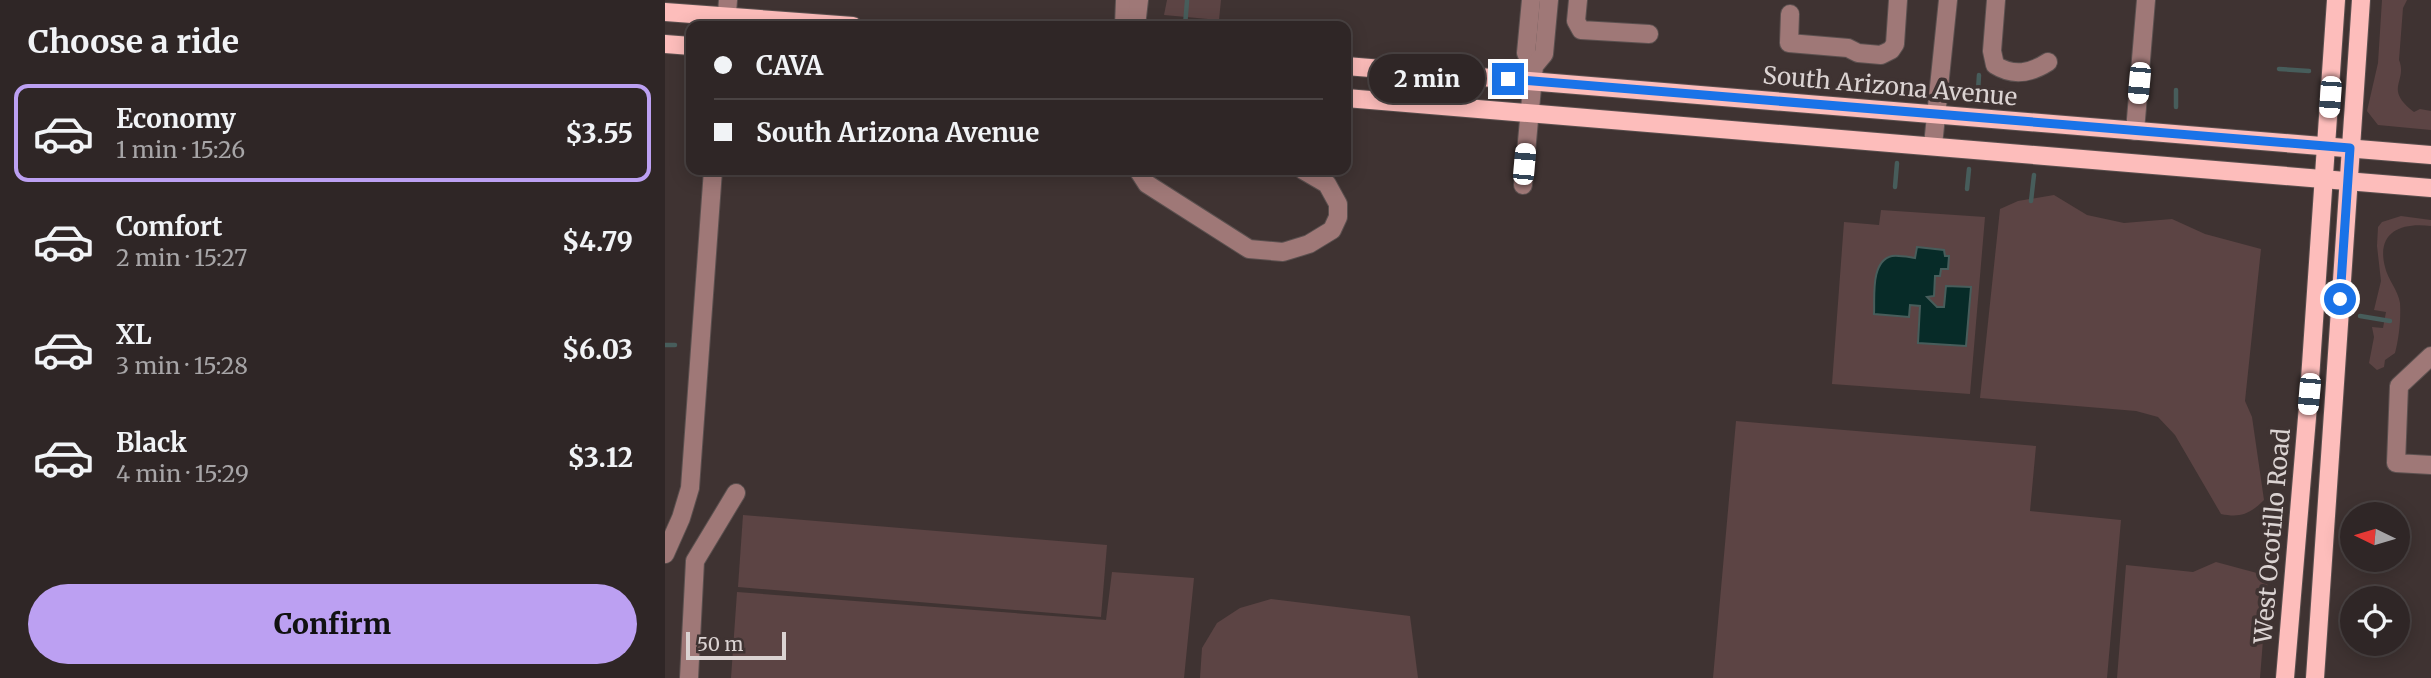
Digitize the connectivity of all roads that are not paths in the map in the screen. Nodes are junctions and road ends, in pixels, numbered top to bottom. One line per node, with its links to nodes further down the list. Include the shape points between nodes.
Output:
1 (1125, 0): 16 (street)
2 (1139, 0): 17 (street)
3 (1531, 0): 23 (street, via 1526,53)
4 (1549, 0): 23 (street, via 1544,54)
5 (1577, 0): 18 (street, via 1576,21 1581,30)
6 (1898, 0): 14 (street, via 1895,44 1881,55 1789,43)
7 (1948, 0): 26 (street)
8 (1996, 0): 21 (street, via 1995,65 2009,71 2033,71)
9 (2146, 0): 27 (street)
10 (2336, 0): 29 (main road, West Ocotillo Road)
11 (2361, 0): 30 (main road, West Ocotillo Road)
12 (665, 12): 13 (main road)
13 (727, 14): 15 (main road)
14 (1790, 14)
15 (800, 21)
16 (1124, 21)
17 (1137, 21)
18 (1649, 34)
19 (665, 44): 20 (main road)
20 (686, 46)
21 (2048, 62)
22 (1351, 66): 23 (main road, South Arizona Avenue)
23 (1533, 74): 25 (street); 26 (main road, South Arizona Avenue)
24 (1351, 98): 25 (main road)
25 (1530, 113): 28 (main road); 37 (street)
26 (1935, 114): 27 (main road, South Arizona Avenue); 28 (street)
27 (2135, 131): 29 (main road, South Arizona Avenue)
28 (1933, 145): 35 (main road)
29 (2326, 146): 30 (main road, South Arizona Avenue); 35 (main road, West Ocotillo Road)
30 (2350, 148): 31 (main road, South Arizona Avenue); 36 (main road, West Ocotillo Road)
31 (2431, 155)
32 (713, 175): 42 (street, via 690,488)
33 (1141, 175): 34 (street, via 1147,184 1249,249 1283,252 1332,230 1338,218 1338,204 1327,184)
34 (1312, 175)
35 (2324, 179): 36 (main road); 44 (main road, West Ocotillo Road)
36 (2347, 181): 38 (main road); 45 (main road, West Ocotillo Road)
37 (1523, 185)
38 (2431, 188)
39 (2431, 356): 40 (street, via 2399,386 2396,463)
40 (2431, 465)
41 (736, 493): 43 (street, via 695,561)
42 (665, 554)
43 (689, 678)
44 (2285, 678)
45 (2315, 678)

